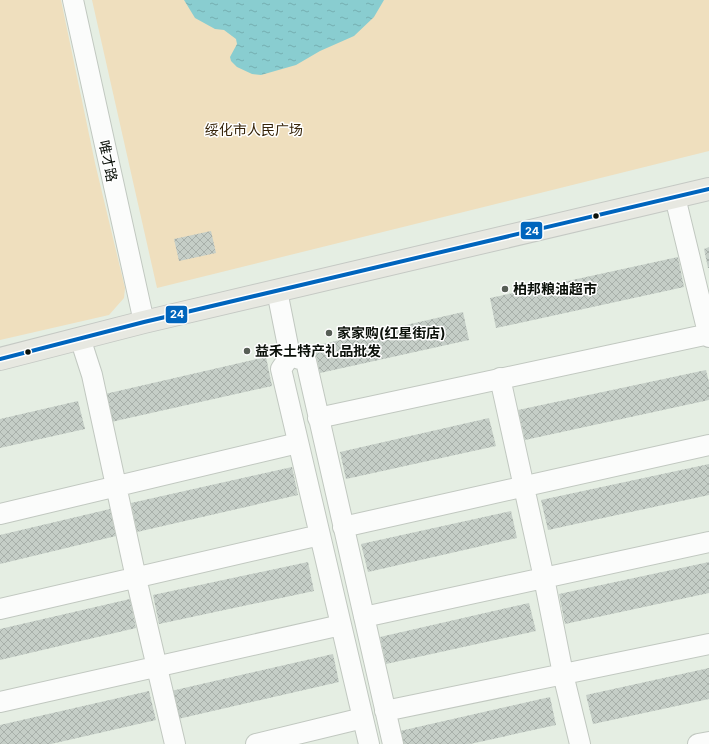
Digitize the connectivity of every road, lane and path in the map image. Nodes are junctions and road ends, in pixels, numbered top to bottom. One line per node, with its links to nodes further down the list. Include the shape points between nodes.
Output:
1 (73, 0): 5 (street, 唯才路)
2 (709, 189): 3 (main road)
3 (675, 197): 4 (main road); 6 (street)
4 (277, 291): 5 (main road); 8 (street)
5 (144, 322): 7 (main road)
6 (709, 335): 10 (street)
7 (80, 338): 9 (main road); 14 (street, via 92,375)
8 (290, 356): 11 (street, via 306,361); 12 (street, via 280,368)
9 (0, 359)
10 (500, 378): 11 (street); 15 (street)
11 (318, 418): 17 (street)
12 (298, 443): 14 (street); 18 (street)
13 (709, 445): 15 (street)
14 (117, 486): 16 (street); 20 (street)
15 (524, 488): 17 (street); 21 (street)
16 (0, 514)
17 (343, 527): 23 (street)
18 (320, 534): 20 (street); 24 (street)
19 (709, 542): 21 (street)
20 (136, 578): 22 (street); 26 (street)
21 (544, 578): 23 (street); 27 (street)
22 (0, 609)
23 (364, 617): 29 (street)
24 (341, 625): 26 (street); 30 (street)
25 (709, 644): 27 (street)
26 (157, 666): 28 (street); 32 (street)
27 (563, 674): 29 (street); 36 (street)
28 (0, 702)
29 (385, 711): 35 (street)
30 (363, 718): 33 (street); 34 (street)
31 (709, 742): 37 (street)
32 (175, 744)
33 (256, 744)
34 (369, 744)
35 (393, 744)
36 (580, 744)
37 (698, 744)

